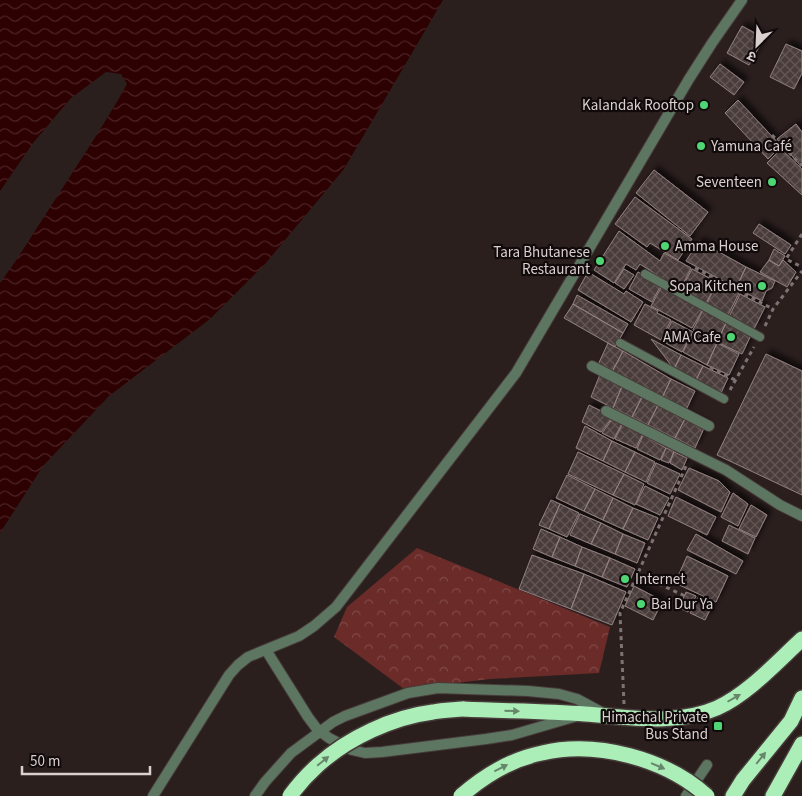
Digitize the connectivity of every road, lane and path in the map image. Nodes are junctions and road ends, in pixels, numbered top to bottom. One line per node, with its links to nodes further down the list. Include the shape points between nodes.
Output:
1 (742, 0): 22 (street, via 689,79 516,373 336,607 299,636)
2 (772, 135): 3 (path)
3 (802, 166)
4 (802, 234): 6 (path, via 786,259)
5 (694, 268): 8 (path)
6 (802, 268)
7 (645, 274): 9 (lane)
8 (773, 309)
9 (760, 336)
10 (620, 343): 14 (lane)
11 (592, 366): 16 (street)
12 (710, 367): 13 (path)
13 (735, 380)
14 (724, 399)
15 (606, 411): 17 (street, via 726,470)
16 (708, 426)
17 (802, 516)
18 (637, 574): 19 (path, via 683,596)
19 (676, 609)
20 (620, 613): 26 (path)
21 (802, 638): 26 (highway, one-way to 21, via 688,717 716,708 740,695)
22 (266, 650): 27 (street); 30 (street, via 248,657 229,675)
23 (802, 698): 36 (highway, one-way to 23, via 791,721)
24 (584, 714): 25 (highway); 27 (street, via 512,735 382,752 352,750); 32 (highway, one-way to 24, bridge, via 302,780 337,751 380,726 406,718 464,709)
25 (608, 716): 26 (highway); 27 (street, via 577,699 559,694 438,688 408,693 345,716)
26 (625, 717)
27 (320, 731): 31 (street, via 291,754)
28 (802, 744): 37 (highway)
29 (707, 765): 34 (street)
30 (153, 796)
31 (255, 796)
32 (290, 796)
33 (461, 796): 35 (highway, one-way to 35, bridge, via 484,777 524,758 542,752 589,749 612,752 662,767)
34 (686, 796)
35 (707, 796)
36 (733, 796)
37 (773, 796)

